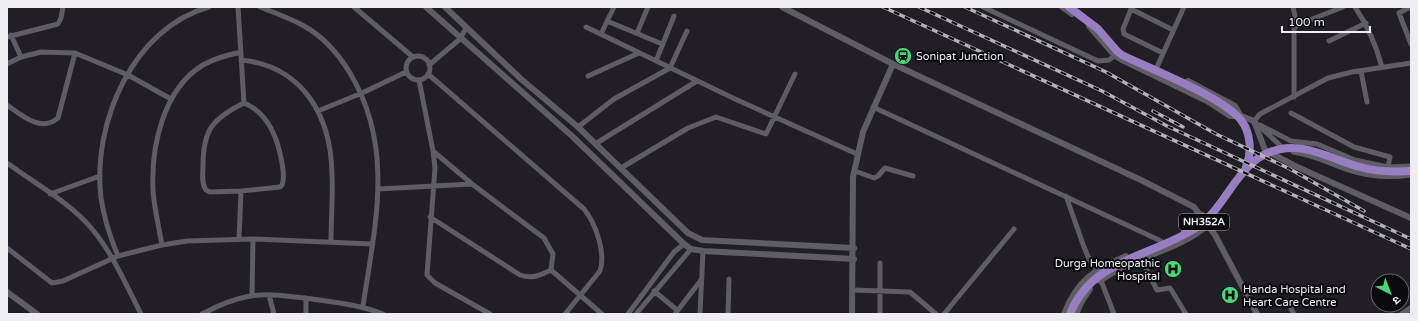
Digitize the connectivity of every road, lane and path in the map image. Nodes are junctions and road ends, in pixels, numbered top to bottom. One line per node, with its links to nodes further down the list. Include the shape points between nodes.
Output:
1 (63, 7): 31 (street, via 62,18 58,24)
2 (209, 7): 57 (street, via 194,11 170,25 145,48)
3 (238, 7): 37 (street)
4 (260, 7): 61 (street, via 305,26 323,40 339,55)
5 (354, 7): 43 (street)
6 (426, 7): 32 (street)
7 (445, 7): 26 (street)
8 (614, 7): 22 (street)
9 (648, 7): 29 (street)
10 (782, 7): 48 (street)
11 (983, 7): 41 (street, via 1098,61 1109,60)
12 (1062, 7): 41 (street, via 1094,31)
13 (1069, 7): 83 (highway, via 1098,30 1122,55 1209,97 1240,119 1248,134 1250,146 1249,158)
14 (1074, 7): 36 (street, via 1099,25)
15 (1184, 7): 27 (street)
16 (1293, 7): 24 (street)
17 (1343, 7): 24 (street)
18 (1355, 7): 23 (street)
19 (1410, 7): 35 (street, via 1399,13)
20 (1131, 8): 27 (street); 40 (street, via 1123,29 1124,34)
21 (674, 16): 34 (street)
22 (607, 21): 29 (street); 30 (street)
23 (1366, 23): 33 (street); 51 (street)
24 (1297, 25): 62 (street, via 1294,32)
25 (586, 27): 30 (street)
26 (466, 28): 32 (street); 73 (street)
27 (1173, 30): 40 (street)
28 (687, 31): 52 (street)
29 (637, 33): 34 (street)
30 (601, 34): 39 (street)
31 (9, 36): 42 (street)
32 (460, 39): 49 (street); 103 (street, via 572,136)
33 (1328, 41)
34 (662, 44): 45 (street)
35 (1411, 44)
36 (1121, 50): 41 (street); 50 (street)
37 (241, 52): 44 (street); 63 (street, via 221,56 202,66 185,80)
38 (75, 53): 42 (street, via 41,52); 57 (street); 66 (street, via 58,118 52,122 38,123)
39 (639, 53): 45 (street); 58 (street)
40 (1162, 53): 50 (street)
41 (1114, 56): 71 (street, via 1207,101 1230,116)
42 (21, 57): 47 (street)
43 (413, 57): 49 (street, via 422,58); 54 (street, via 406,65)
44 (242, 60): 65 (street); 68 (street, via 259,61 295,80)
45 (656, 61): 52 (street)
46 (1411, 63): 51 (street)
47 (7, 64)
48 (893, 64): 67 (street); 93 (street, via 1144,181 1194,207)
49 (429, 65): 55 (street)
50 (1157, 67): 71 (street, via 1220,97 1235,106)
51 (1382, 67): 53 (street)
52 (670, 68): 60 (street); 73 (street, via 614,99)
53 (1361, 71): 62 (street, via 1328,78); 64 (street)
54 (406, 72): 59 (street); 61 (street)
55 (428, 74): 59 (street); 122 (street, via 590,216 596,231 602,265)
56 (795, 74): 70 (street)
57 (128, 75): 63 (street); 85 (street, via 116,97 105,132)
58 (588, 76)
59 (419, 80): 75 (street)
60 (697, 81): 70 (street); 74 (street)
61 (362, 93): 68 (street); 89 (street, via 376,140)
62 (1294, 97): 72 (street, via 1260,114)
63 (171, 99): 104 (street, via 161,124 153,162 153,192)
64 (1367, 102)
65 (244, 103): 90 (street, via 253,107 272,127 280,148 284,178 280,187); 90 (street, via 226,112 215,123 205,138 203,157 203,183 206,190)
66 (7, 105)
67 (873, 107): 76 (street); 92 (street)
68 (318, 111): 101 (street, via 327,136 332,173)
69 (1291, 113): 79 (street, via 1354,147 1390,157)
70 (775, 116): 76 (street); 80 (street, via 768,133 764,135 720,118 702,121)
71 (1241, 116): 72 (street)
72 (1254, 121): 79 (street, via 1291,141 1317,144 1355,160); 84 (street, via 1286,150 1318,157 1348,170 1376,177); 95 (street, via 1265,150)
73 (578, 128): 74 (street)
74 (595, 144): 80 (street)
75 (433, 151): 87 (street); 88 (street)
76 (857, 154): 81 (street)
77 (7, 163): 91 (street)
78 (1411, 166): 79 (street)
79 (1388, 167)
80 (621, 168): 106 (street, via 688,233 697,238)
81 (854, 171): 86 (street, via 874,178 885,168); 106 (street)
82 (1411, 171): 83 (highway, NH352A, via 1380,171 1310,150 1289,148 1264,154)
83 (1242, 173): 147 (highway, NH352A, via 1201,224 1168,242 1117,264 1096,277 1082,292)
84 (1411, 175)
85 (100, 176): 91 (street); 109 (street, via 101,197)
86 (913, 176)
87 (472, 184): 88 (street); 113 (street, via 544,238 553,254)
88 (434, 185): 89 (street); 94 (street)
89 (378, 188): 102 (street)
90 (241, 191): 98 (street)
91 (50, 194): 109 (street, via 92,228)
92 (1066, 196): 100 (street); 114 (street, via 1089,259)
93 (1202, 215): 96 (street); 100 (street, via 1187,229)
94 (430, 217): 113 (street, via 520,275 532,278); 135 (street, via 427,275 435,283)
95 (1411, 218)
96 (1208, 225): 111 (street, via 1190,238); 151 (street)
97 (1014, 229): 145 (street)
98 (239, 239): 99 (street); 104 (street, via 187,241)
99 (253, 239): 101 (street); 123 (street)
100 (1161, 241): 114 (street)
101 (330, 242): 102 (street)
102 (372, 244): 126 (street)
103 (684, 244): 107 (street); 138 (street, via 674,252)
104 (162, 245): 109 (street)
105 (7, 248): 109 (street, via 52,283 63,281)
106 (854, 248): 110 (street)
107 (691, 249): 108 (street); 120 (street)
108 (703, 251): 110 (street); 117 (street)
109 (115, 257): 130 (street)
110 (854, 259): 118 (street)
111 (1141, 259): 116 (street); 150 (street, via 1157,290 1170,288)
112 (880, 263): 119 (street)
113 (551, 270): 122 (street)
114 (1097, 270): 116 (street); 146 (street, via 1081,283)
115 (729, 279): 141 (street)
116 (1101, 279): 148 (street, via 1087,293); 149 (street)
117 (701, 280): 128 (street); 140 (street)
118 (853, 290): 119 (street); 142 (street)
119 (880, 290): 143 (street); 144 (street, via 910,292)
120 (654, 291): 128 (street); 139 (street)
121 (7, 292): 129 (street)
122 (580, 295): 136 (street); 137 (street)
123 (252, 296): 124 (street); 131 (street, via 235,299)
124 (269, 296): 125 (street); 132 (street)
125 (306, 298): 126 (street); 133 (street)
126 (363, 306): 134 (street)
127 (1411, 308): 152 (street)
128 (676, 312)
129 (37, 314)
130 (141, 314)
131 (202, 314)
132 (274, 314)
133 (306, 314)
134 (383, 314)
135 (490, 314)
136 (565, 314)
137 (602, 314)
138 (628, 314)
139 (636, 314)
140 (700, 314)
141 (728, 314)
142 (852, 314)
143 (880, 314)
144 (936, 314)
145 (944, 314)
146 (1064, 314)
147 (1070, 314)
148 (1076, 314)
149 (1114, 314)
150 (1186, 314)
151 (1256, 314)
152 (1402, 314)

